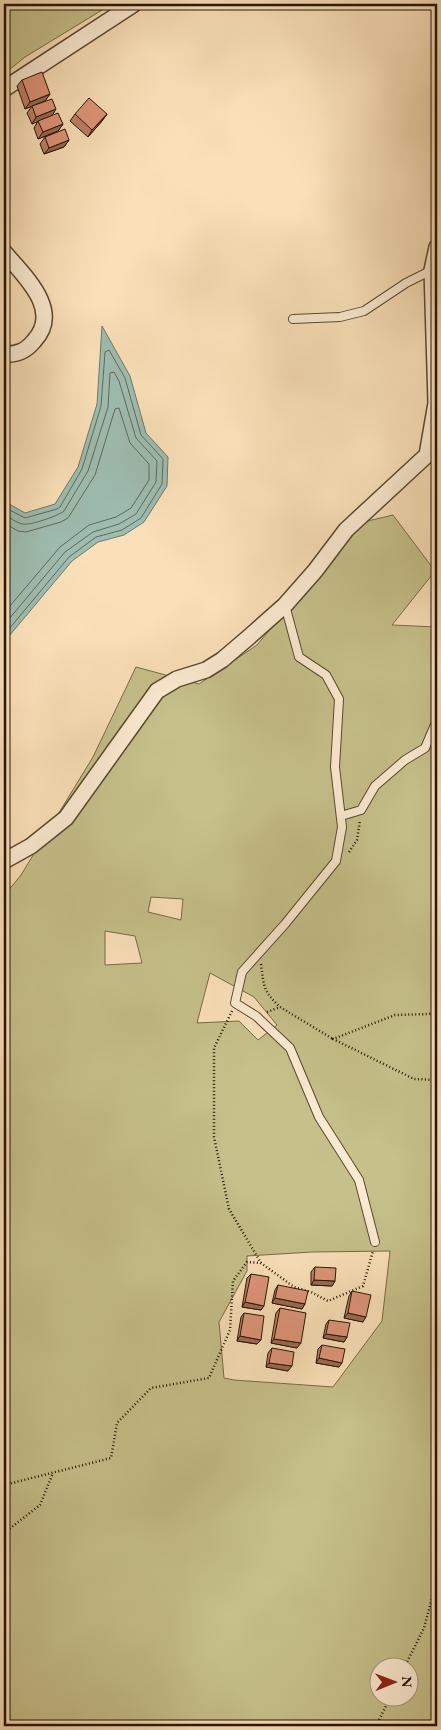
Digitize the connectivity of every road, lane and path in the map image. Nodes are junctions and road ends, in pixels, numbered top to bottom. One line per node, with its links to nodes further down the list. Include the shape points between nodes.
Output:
1 (134, 4): 2 (street)
2 (4, 89)
3 (437, 247): 5 (street)
4 (4, 252): 7 (street, via 39,294 44,317 37,339 29,347 21,352)
5 (432, 270): 6 (lane, via 364,311 340,317); 8 (street, via 436,403 427,455 346,530)
6 (293, 319)
7 (4, 354)
8 (285, 605): 10 (lane, via 299,657 326,675 339,699 334,767); 11 (street, via 222,660 157,690 66,818 31,846)
9 (437, 720): 10 (lane, via 425,748 405,760 375,786 361,810)
10 (341, 816): 12 (lane, via 336,861 286,924 242,972)
11 (4, 861)
12 (235, 1003): 14 (lane); 18 (path, via 214,1048 214,1137 229,1209)
13 (437, 1012): 15 (path, via 395,1015)
14 (256, 1016): 15 (path, via 280,1007); 17 (lane, via 290,1048 319,1117 359,1180)
15 (333, 1039): 16 (path, via 414,1079)
16 (437, 1080)
17 (375, 1242): 18 (path, via 363,1286 328,1301 294,1286)
18 (261, 1263): 19 (path, via 247,1262 233,1281 230,1330 209,1378 151,1388 117,1423 111,1458)
19 (53, 1473): 20 (path); 21 (path, via 40,1505)
20 (4, 1485)
21 (4, 1533)
22 (437, 1579): 23 (path, via 424,1628)
23 (409, 1658)
24 (385, 1708): 25 (path)
25 (376, 1726)

